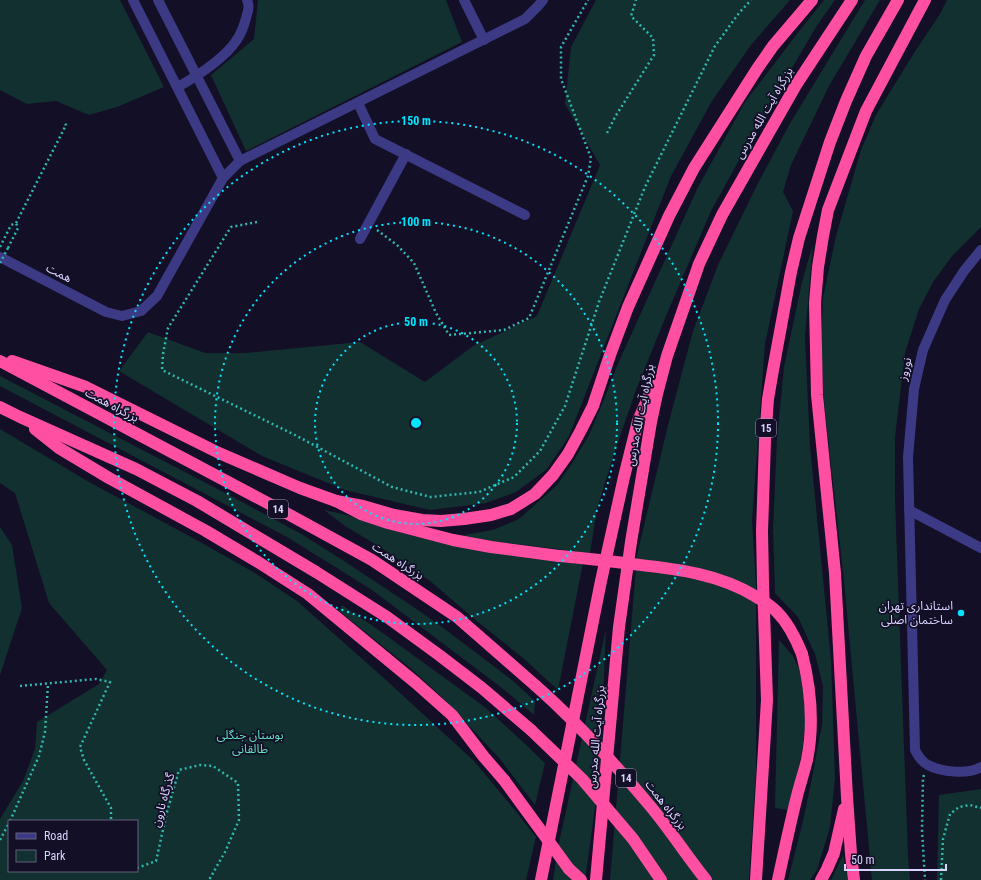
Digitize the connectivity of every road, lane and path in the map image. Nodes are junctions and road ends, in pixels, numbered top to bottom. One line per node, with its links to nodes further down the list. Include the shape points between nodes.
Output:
1 (133, 0): 14 (street)
2 (158, 0): 13 (street)
3 (247, 0): 13 (street, via 249,5 244,24 236,41)
4 (464, 0): 12 (street)
5 (543, 0): 12 (street, همت, via 525,19)
6 (636, 0): 17 (path, via 631,16 653,38 654,55)
7 (751, 0): 22 (path, via 715,46 645,186 599,302 565,406 540,451 514,477 479,492 431,498 392,487 295,435 162,370 168,328 231,227)
8 (812, 0): 34 (highway, via 773,46 694,168 669,216 628,308 581,430 553,475 535,494 510,509 491,515 441,521 394,515)
9 (852, 0): 29 (highway, بزرگراه آیت الله مدرس, via 796,85 722,215 698,264)
10 (898, 0): 56 (highway, 15, via 866,56 830,142 799,238 770,384 762,530 767,700)
11 (925, 0): 41 (highway, via 866,111 828,210 818,267 815,303 817,395 835,573)
12 (484, 40): 15 (street, همت)
13 (197, 76): 14 (street); 19 (street)
14 (178, 88): 20 (street)
15 (358, 102): 18 (street, via 375,139); 19 (street, همت)
16 (65, 124): 23 (path)
17 (607, 133)
18 (406, 154): 21 (street); 24 (street)
19 (240, 161): 20 (street, همت)
20 (223, 178): 27 (street, همت, via 157,296 142,312 122,316 106,312)
21 (525, 215)
22 (256, 222)
23 (16, 223): 25 (path, via 11,225); 28 (path, bridge, via 18,228)
24 (360, 239)
25 (1, 245)
26 (981, 250): 35 (street, نوروز, via 945,300 923,350 914,389 908,457)
27 (0, 257)
28 (0, 263)
29 (666, 356): 50 (highway, via 638,421 624,477); 53 (highway, بزرگراه آیت الله مدرس, via 651,422 620,619)
30 (0, 357): 34 (highway, via 86,387 219,453)
31 (0, 362): 55 (highway, بزرگراه همت / 14, bridge, via 372,560 458,617 558,706 608,756 652,808)
32 (0, 407): 33 (highway)
33 (20, 418): 48 (highway, bridge, via 59,448 206,531 308,594 452,715 504,780); 54 (highway, bridge, via 136,469 190,497 387,617 439,654 531,730 582,779 633,839)
34 (336, 501): 57 (highway, bridge, via 388,524 453,540 559,556 679,569 739,587 777,612 794,636 802,654 811,710 807,760)
35 (910, 510): 36 (street); 39 (street, نوروز, via 915,750)
36 (981, 548)
37 (48, 684): 38 (path); 43 (path, via 45,732 39,756); 44 (path, via 96,679 110,682 80,747 84,760 111,808)
38 (20, 686)
39 (926, 764): 40 (street, via 954,772 968,772); 60 (path, via 923,778 922,830)
40 (981, 767)
41 (847, 797): 58 (highway, via 834,853); 59 (highway)
42 (981, 808): 61 (path, via 970,805 950,814 943,839)
43 (11, 820)
44 (111, 820)
45 (8, 826): 46 (path)
46 (0, 840)
47 (138, 868): 49 (path, گذرگاه نارون, via 156,860 179,770 200,765 213,766 238,783 239,820)
48 (569, 869): 51 (highway); 52 (highway)
49 (209, 880)
50 (541, 880)
51 (576, 880)
52 (581, 880)
53 (596, 880)
54 (662, 880)
55 (706, 880)
56 (756, 880)
57 (778, 880)
58 (821, 880)
59 (854, 880)
60 (926, 880)
61 (942, 880)

